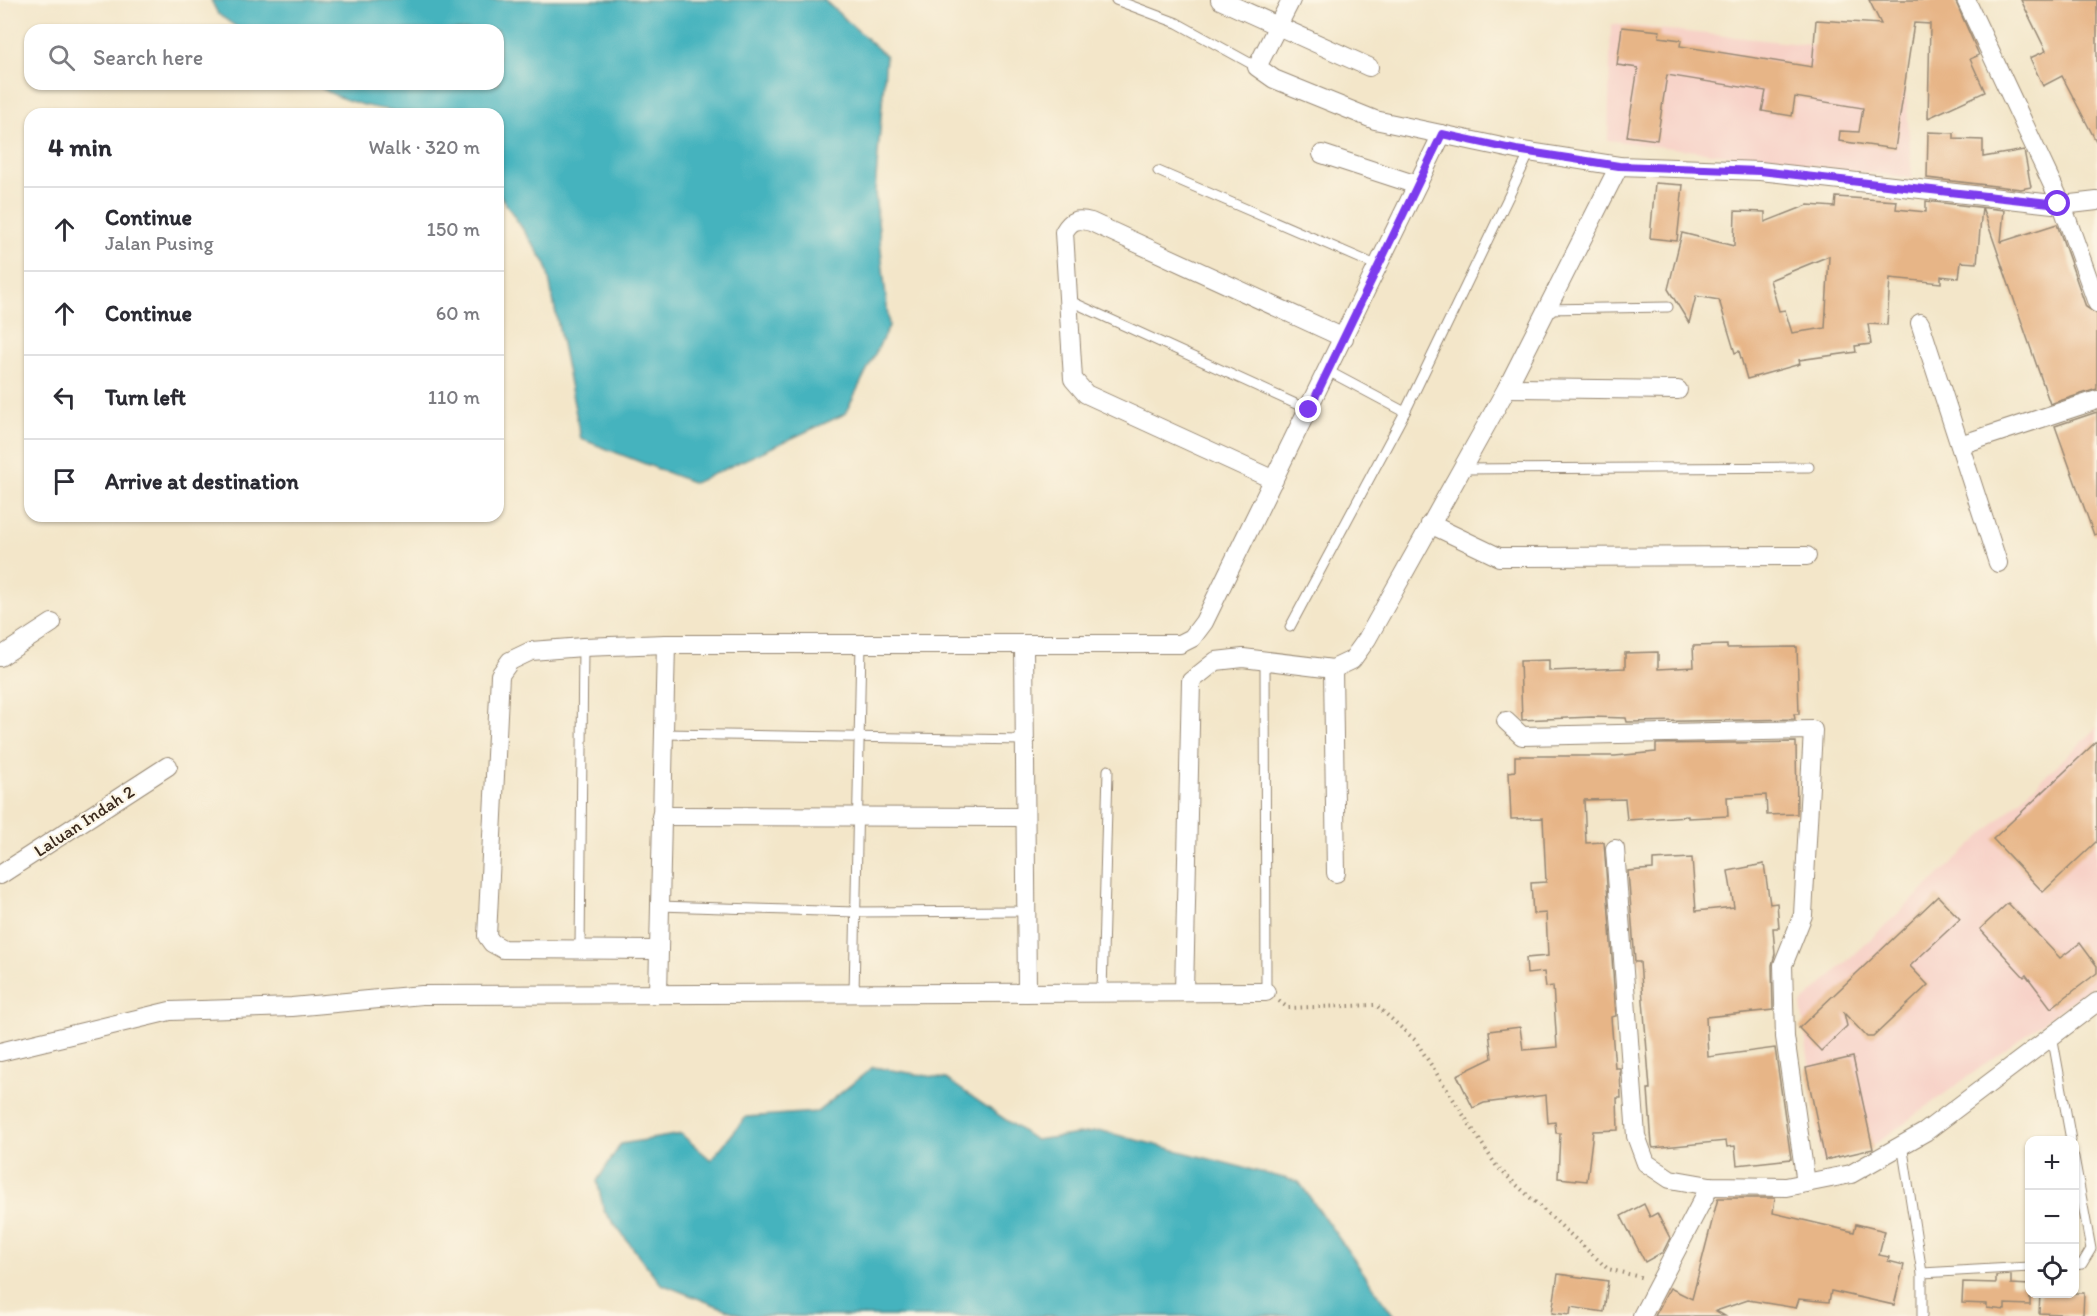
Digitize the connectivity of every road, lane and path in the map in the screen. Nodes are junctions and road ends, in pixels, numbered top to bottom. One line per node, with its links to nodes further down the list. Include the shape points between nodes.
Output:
1 (1116, 0): 6 (lane, via 1177,23)
2 (1220, 0): 5 (street)
3 (1292, 0): 5 (street)
4 (1966, 0): 15 (street)
5 (1277, 25): 6 (street); 7 (street)
6 (1257, 67): 8 (street, via 1274,79 1375,120)
7 (1369, 67)
8 (1442, 134): 9 (street); 13 (street)
9 (1530, 152): 11 (street); 28 (lane)
10 (1322, 154): 13 (street)
11 (1619, 166): 15 (street, via 1760,171); 20 (street)
12 (1158, 171): 16 (lane)
13 (1417, 185): 16 (street)
14 (2097, 201): 15 (street)
15 (2062, 205): 18 (street)
16 (1378, 266): 22 (street)
17 (1068, 300): 22 (street, via 1064,232 1070,222 1079,219); 27 (lane); 32 (street, via 1073,379 1077,387)
18 (2097, 303)
19 (1668, 307): 20 (lane)
20 (1546, 309): 24 (street)
21 (1920, 323): 29 (street)
22 (1344, 338): 23 (street)
23 (1329, 371): 27 (street); 28 (lane)
24 (1506, 388): 25 (street); 31 (street)
25 (1678, 390)
26 (2097, 400): 29 (street)
27 (1309, 410): 32 (street)
28 (1405, 412): 37 (lane)
29 (1959, 445): 35 (street)
30 (1809, 467): 31 (lane)
31 (1462, 468): 33 (street)
32 (1274, 480): 40 (street, via 1204,622 1192,638 1180,644)
33 (1430, 524): 34 (street, via 1498,557); 44 (street, via 1367,639 1352,660)
34 (1807, 556)
35 (1998, 563)
36 (52, 622): 42 (street)
37 (1290, 627)
38 (666, 644): 39 (street); 41 (street); 46 (street)
39 (861, 644): 40 (street); 47 (lane)
40 (1024, 644): 48 (street)
41 (583, 647): 60 (lane); 60 (street, via 531,651 510,661 500,675 487,936 503,949)
42 (0, 657)
43 (1265, 661): 44 (street); 63 (street, via 1216,661 1191,681); 64 (lane)
44 (1333, 669): 55 (street)
45 (1506, 722): 73 (street, via 1522,736 1814,730 1803,915 1783,965 1785,1037)
46 (664, 734): 47 (lane); 51 (street)
47 (859, 738): 48 (lane); 52 (lane)
48 (1024, 740): 53 (street)
49 (168, 766): 56 (street, Laluan Indah 2)
50 (1108, 770): 62 (lane)
51 (662, 816): 52 (street); 57 (street)
52 (857, 817): 53 (street); 59 (lane)
53 (1025, 817): 58 (street)
54 (1615, 849): 75 (street, via 1636,1136 1646,1163 1670,1179)
55 (1336, 873)
56 (0, 875)
57 (659, 906): 59 (lane); 61 (street)
58 (1026, 911): 59 (lane); 65 (street)
59 (855, 912): 67 (lane)
60 (580, 950): 61 (street)
61 (658, 950): 66 (street)
62 (1102, 992): 63 (street); 65 (street)
63 (1184, 992): 64 (street)
64 (1266, 992): 79 (path, via 1288,1008 1376,1005 1415,1040 1497,1167 1608,1269)
65 (1027, 993): 67 (street)
66 (658, 994): 67 (street); 70 (street, via 422,996 292,1007 170,1011)
67 (854, 994)
68 (2097, 1002): 69 (street)
69 (2052, 1035): 71 (lane); 72 (street, via 1925,1132)
70 (0, 1052)
71 (2071, 1136)
72 (1902, 1144): 73 (street, via 1851,1174); 78 (lane)
73 (1806, 1183): 75 (street, via 1786,1187)
74 (2079, 1184): 76 (lane, via 2091,1249)
75 (1710, 1186): 79 (street)
76 (2079, 1264)
77 (2025, 1267): 78 (lane)
78 (1922, 1273): 81 (lane)
79 (1658, 1282): 80 (street)
80 (1642, 1316)
81 (1922, 1316)

